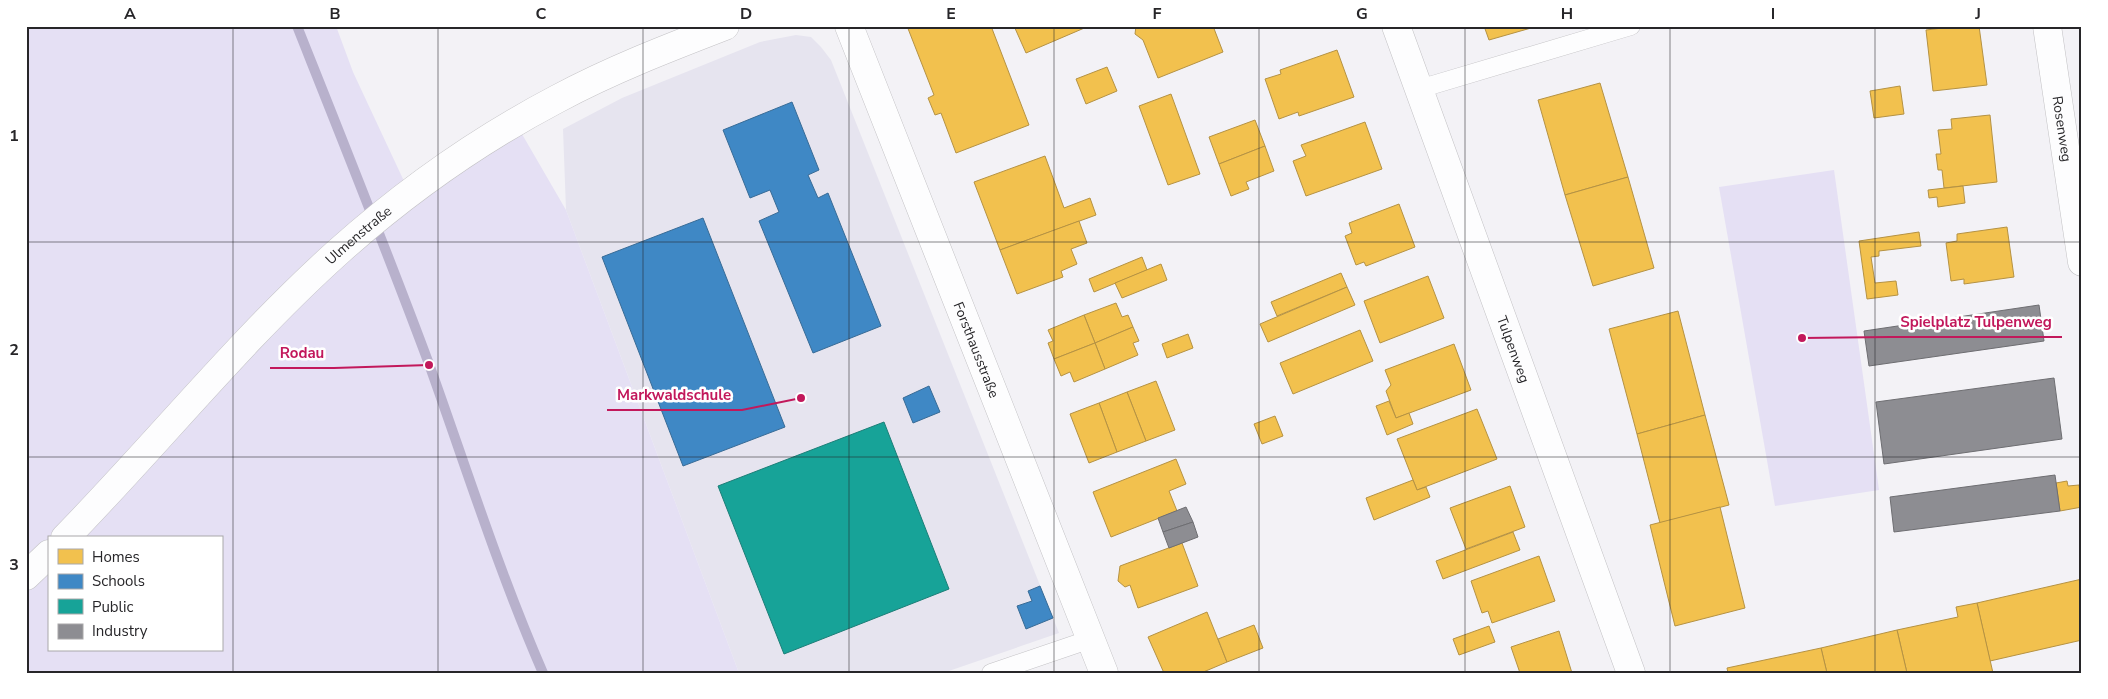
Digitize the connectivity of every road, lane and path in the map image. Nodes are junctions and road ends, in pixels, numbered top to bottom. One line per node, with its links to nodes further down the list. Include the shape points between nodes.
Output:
1 (725, 26): 8 (street, Ulmenstraße, via 608,74 557,99 473,149 410,194 339,251 260,328)
2 (849, 26): 11 (street, Forsthausstraße)
3 (1396, 26): 6 (street, Tulpenweg)
4 (1631, 26): 6 (lane)
5 (2048, 26): 7 (street, Rosenweg)
6 (1419, 89): 14 (street, Tulpenweg)
7 (2082, 262)
8 (67, 536)
9 (48, 555): 10 (street)
10 (26, 576)
11 (1091, 639): 12 (lane); 13 (street, Forsthausstraße)
12 (991, 673)
13 (1104, 673)
14 (1631, 673)

